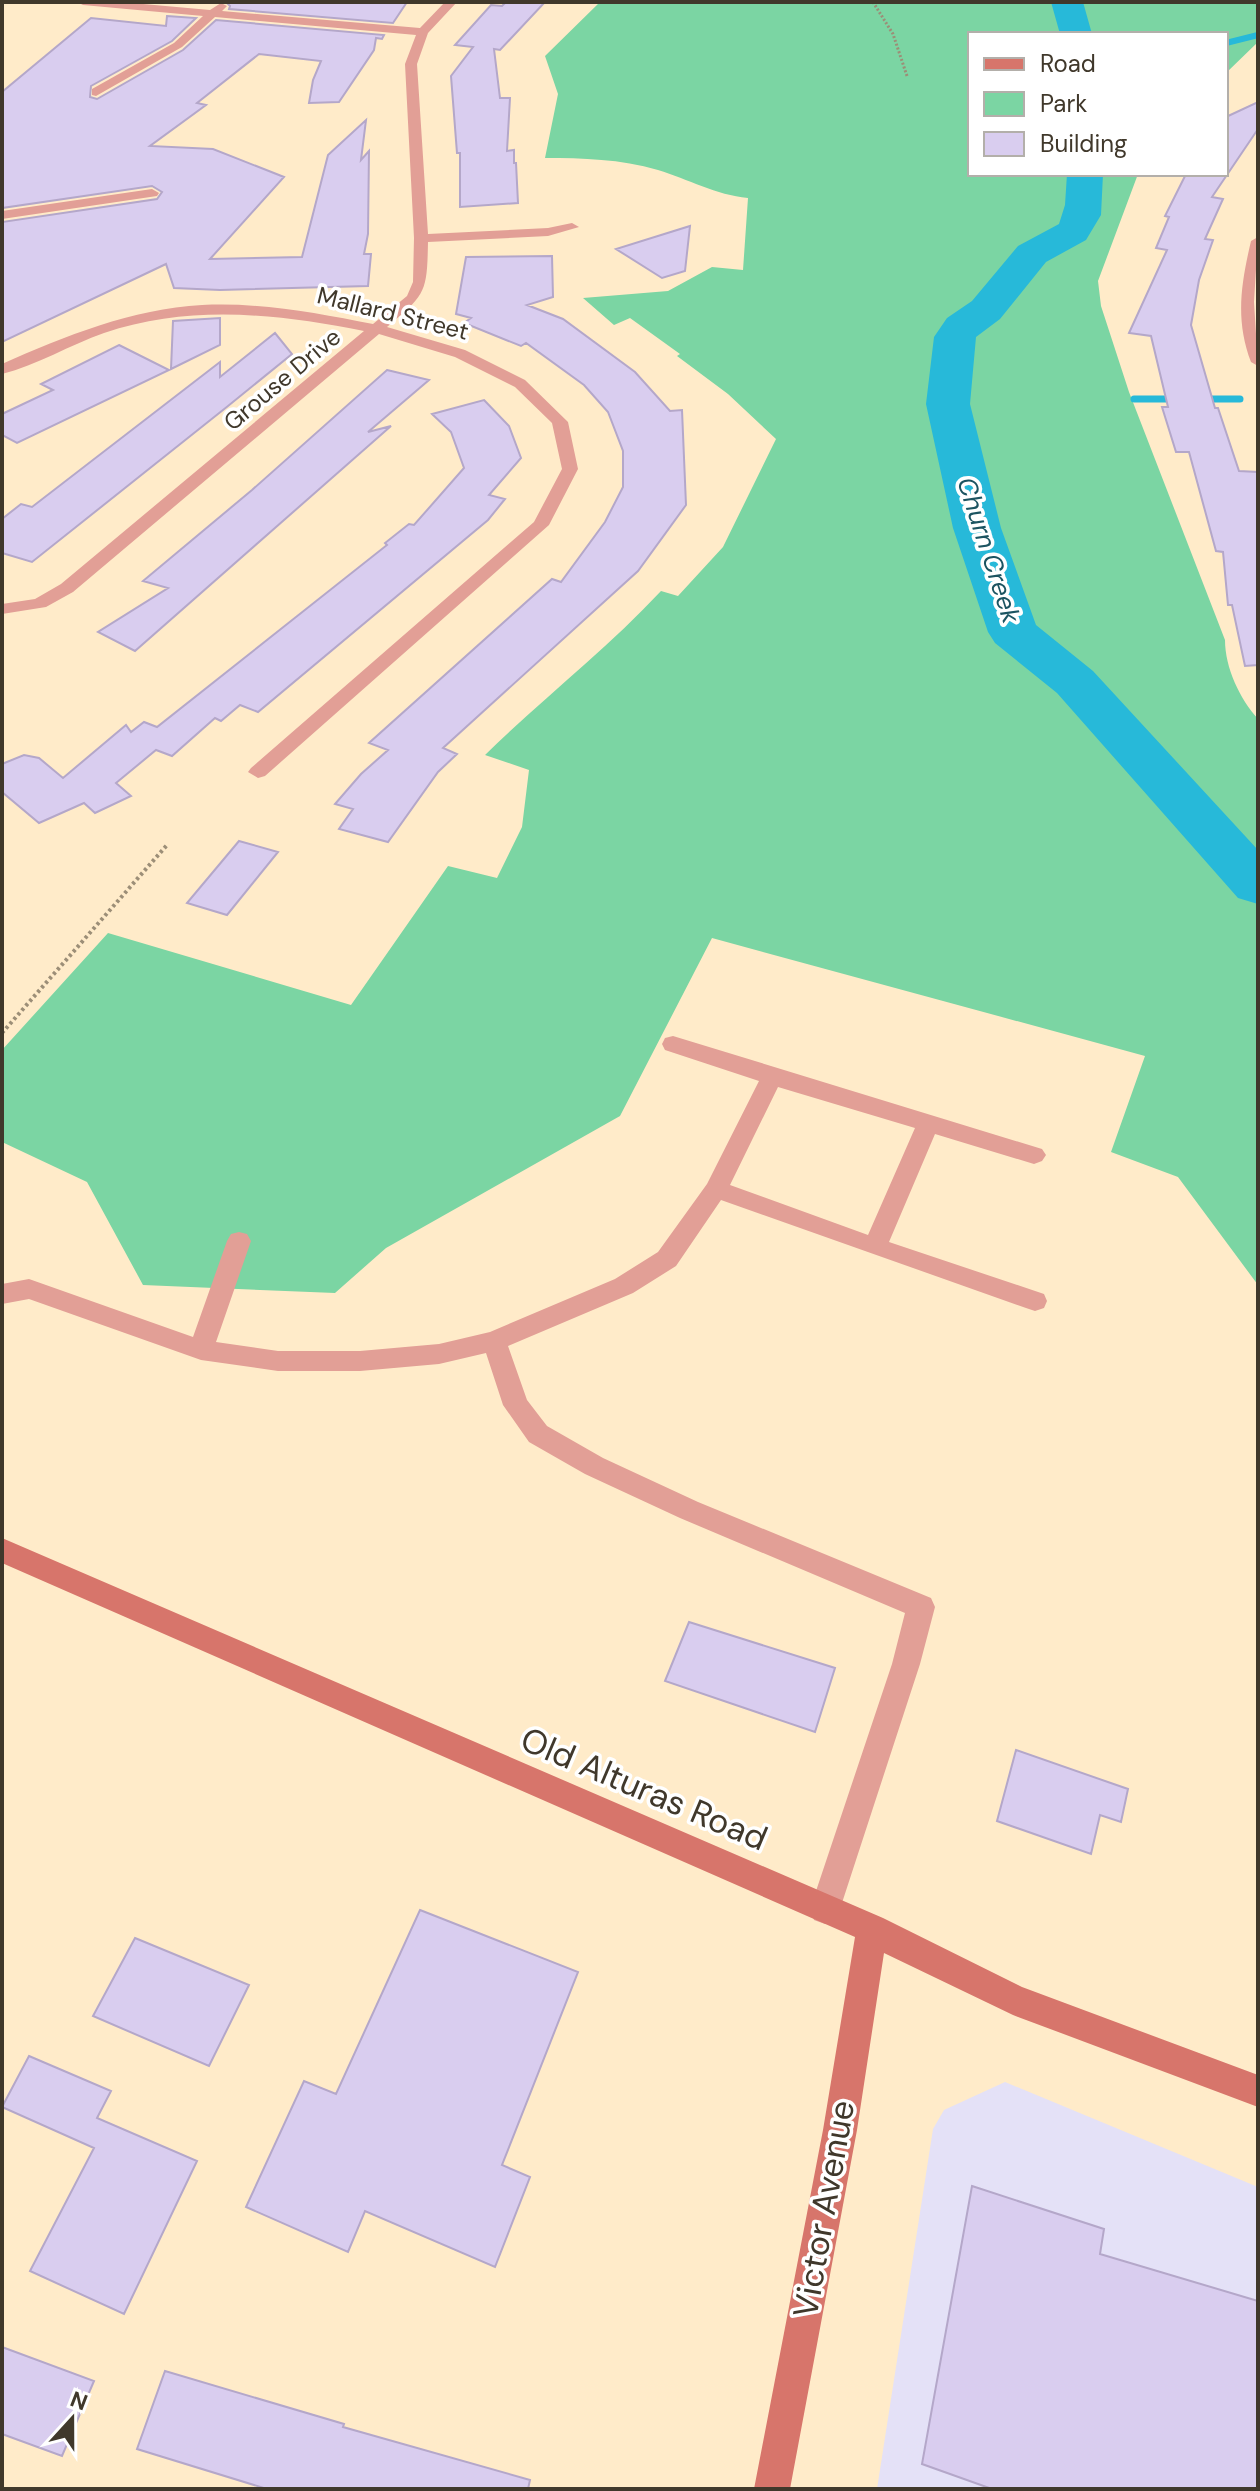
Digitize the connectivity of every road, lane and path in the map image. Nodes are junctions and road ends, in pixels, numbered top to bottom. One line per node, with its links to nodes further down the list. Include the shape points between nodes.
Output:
1 (83, 2): 5 (street)
2 (226, 2): 5 (street)
3 (451, 2): 6 (street, Grouse Drive)
4 (873, 2): 7 (path, via 893,34)
5 (213, 14): 6 (street); 8 (street, via 178,45)
6 (423, 32): 12 (street, Grouse Drive, via 413,53 410,81)
7 (907, 76)
8 (96, 92)
9 (152, 193): 10 (street)
10 (2, 215)
11 (572, 227): 12 (street)
12 (421, 238): 15 (street, Grouse Drive, via 418,290)
13 (1258, 241): 14 (street)
14 (1252, 300): 16 (street, via 1246,329)
15 (377, 330): 17 (street, Mallard Street, via 279,311 190,310 102,328); 18 (street, Grouse Drive, via 67,588 40,603); 19 (street, Mallard Street, via 466,354 528,388 565,434 568,478 541,525)
16 (1258, 362)
17 (2, 370)
18 (2, 609)
19 (258, 772)
20 (167, 845): 21 (path)
21 (2, 1033)
22 (673, 1044): 23 (street)
23 (772, 1077): 24 (street); 26 (street)
24 (928, 1124): 25 (street); 28 (street)
25 (1034, 1155)
26 (716, 1189): 28 (street); 31 (street, via 667,1259 624,1286)
27 (239, 1241): 32 (street)
28 (875, 1247): 30 (street)
29 (2, 1294): 32 (street, via 29,1289)
30 (1035, 1301)
31 (494, 1341): 32 (street, via 439,1354 360,1361 278,1361); 34 (street, via 516,1405 538,1434 689,1510 921,1607)
32 (201, 1350)
33 (2, 1550): 34 (main road, Old Alturas Road)
34 (825, 1909): 35 (main road, Old Alturas Road)
35 (872, 1929): 36 (main road, Old Alturas Road, via 913,1953 1092,2031); 37 (main road, Victor Avenue)
36 (1258, 2091)
37 (772, 2489)

